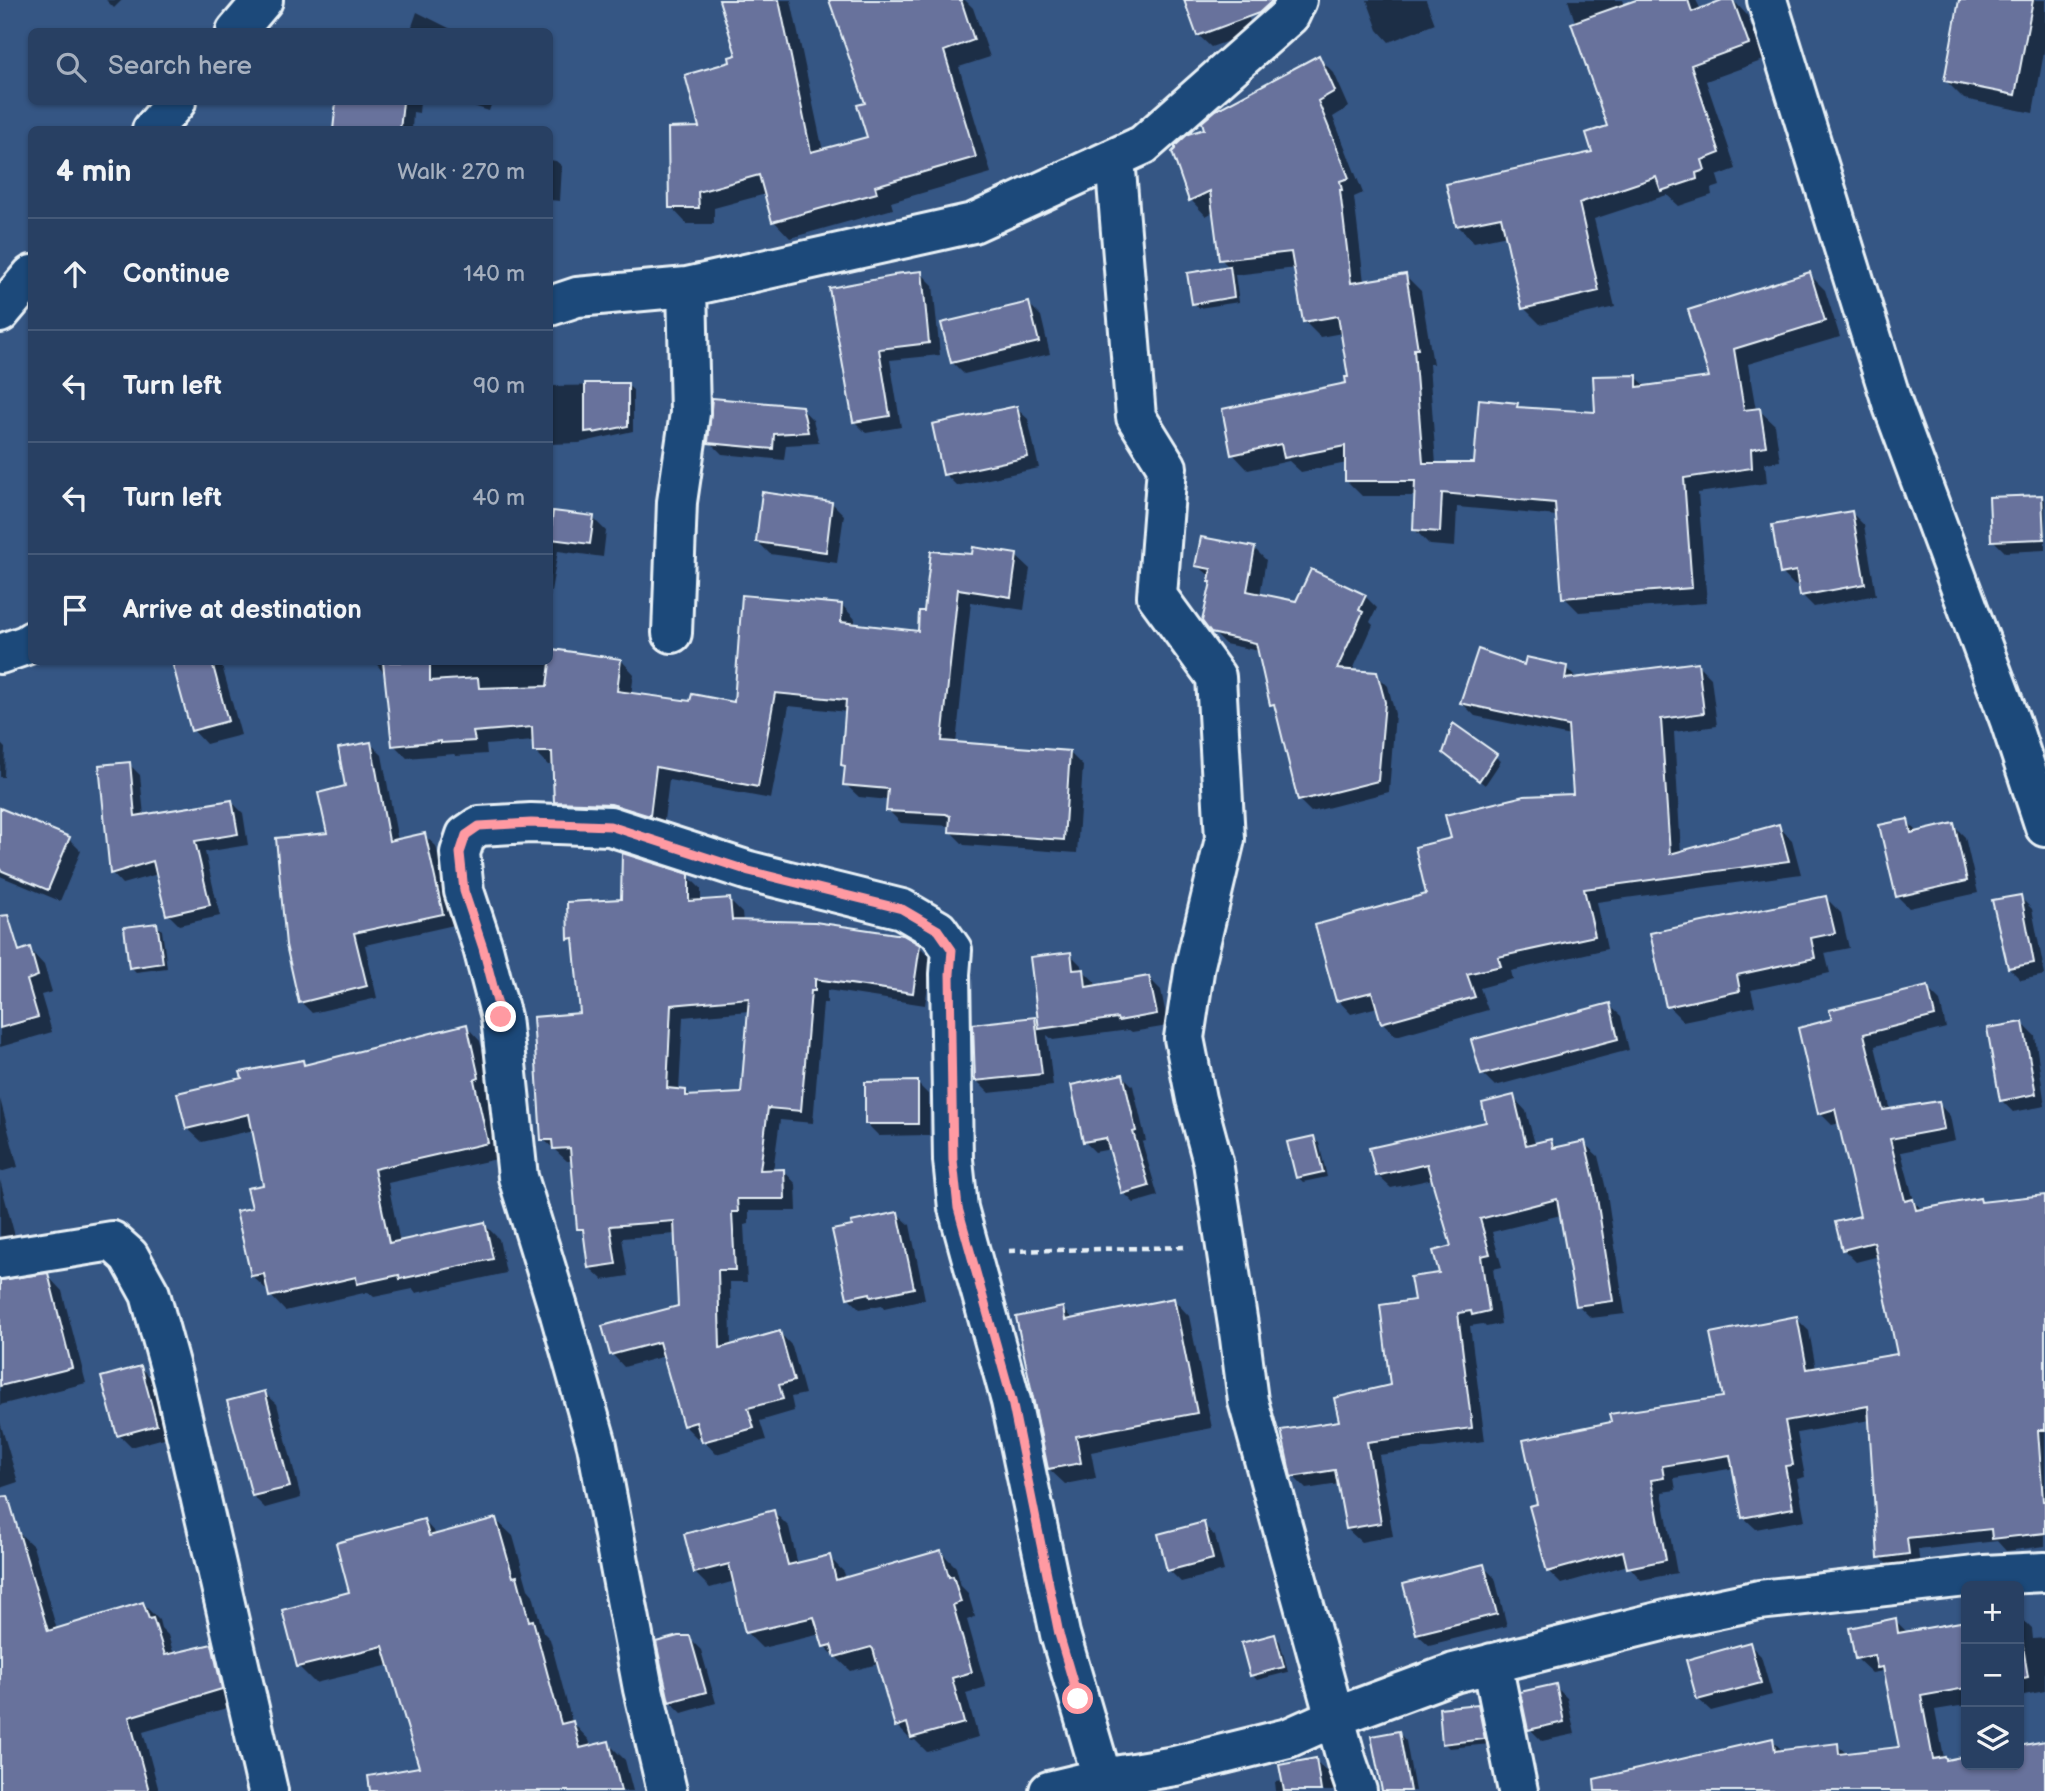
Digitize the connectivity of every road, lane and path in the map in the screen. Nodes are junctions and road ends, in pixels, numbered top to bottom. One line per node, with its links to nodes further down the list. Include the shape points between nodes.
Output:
1 (263, 0): 4 (street)
2 (1297, 0): 7 (street, via 1290,15 1215,83 1143,145)
3 (1767, 0): 15 (street, via 1893,406)
4 (239, 28)
5 (173, 105): 6 (street)
6 (155, 126)
7 (1115, 158): 9 (street, via 973,223); 16 (street, via 1136,417 1167,467 1157,596 1216,677 1225,839 1195,965 1184,1038 1213,1162)
8 (28, 280): 11 (street)
9 (687, 287): 10 (street, via 577,297); 12 (street, via 690,414 677,502)
10 (553, 305)
11 (0, 313)
12 (671, 633)
13 (28, 644): 14 (street)
14 (0, 654)
15 (2045, 827)
16 (1224, 1246): 17 (path); 21 (street, via 1248,1401)
17 (970, 1252): 22 (street, via 1012,1401 1059,1634); 24 (street, via 958,1208 953,1160 952,950 938,930 902,909 749,871 610,826 492,825 479,826 466,835 460,853 464,891 501,1017 518,1177 597,1445)
18 (0, 1259): 23 (street, via 112,1241 129,1255 150,1294)
19 (2045, 1572): 20 (street, via 1759,1600)
20 (1492, 1664): 21 (street, via 1454,1673); 27 (street)
21 (1335, 1717): 22 (street, via 1289,1738); 26 (street)
22 (1105, 1784): 25 (street)
23 (268, 1791)
24 (667, 1791)
25 (1049, 1791)
26 (1357, 1791)
27 (1518, 1791)

